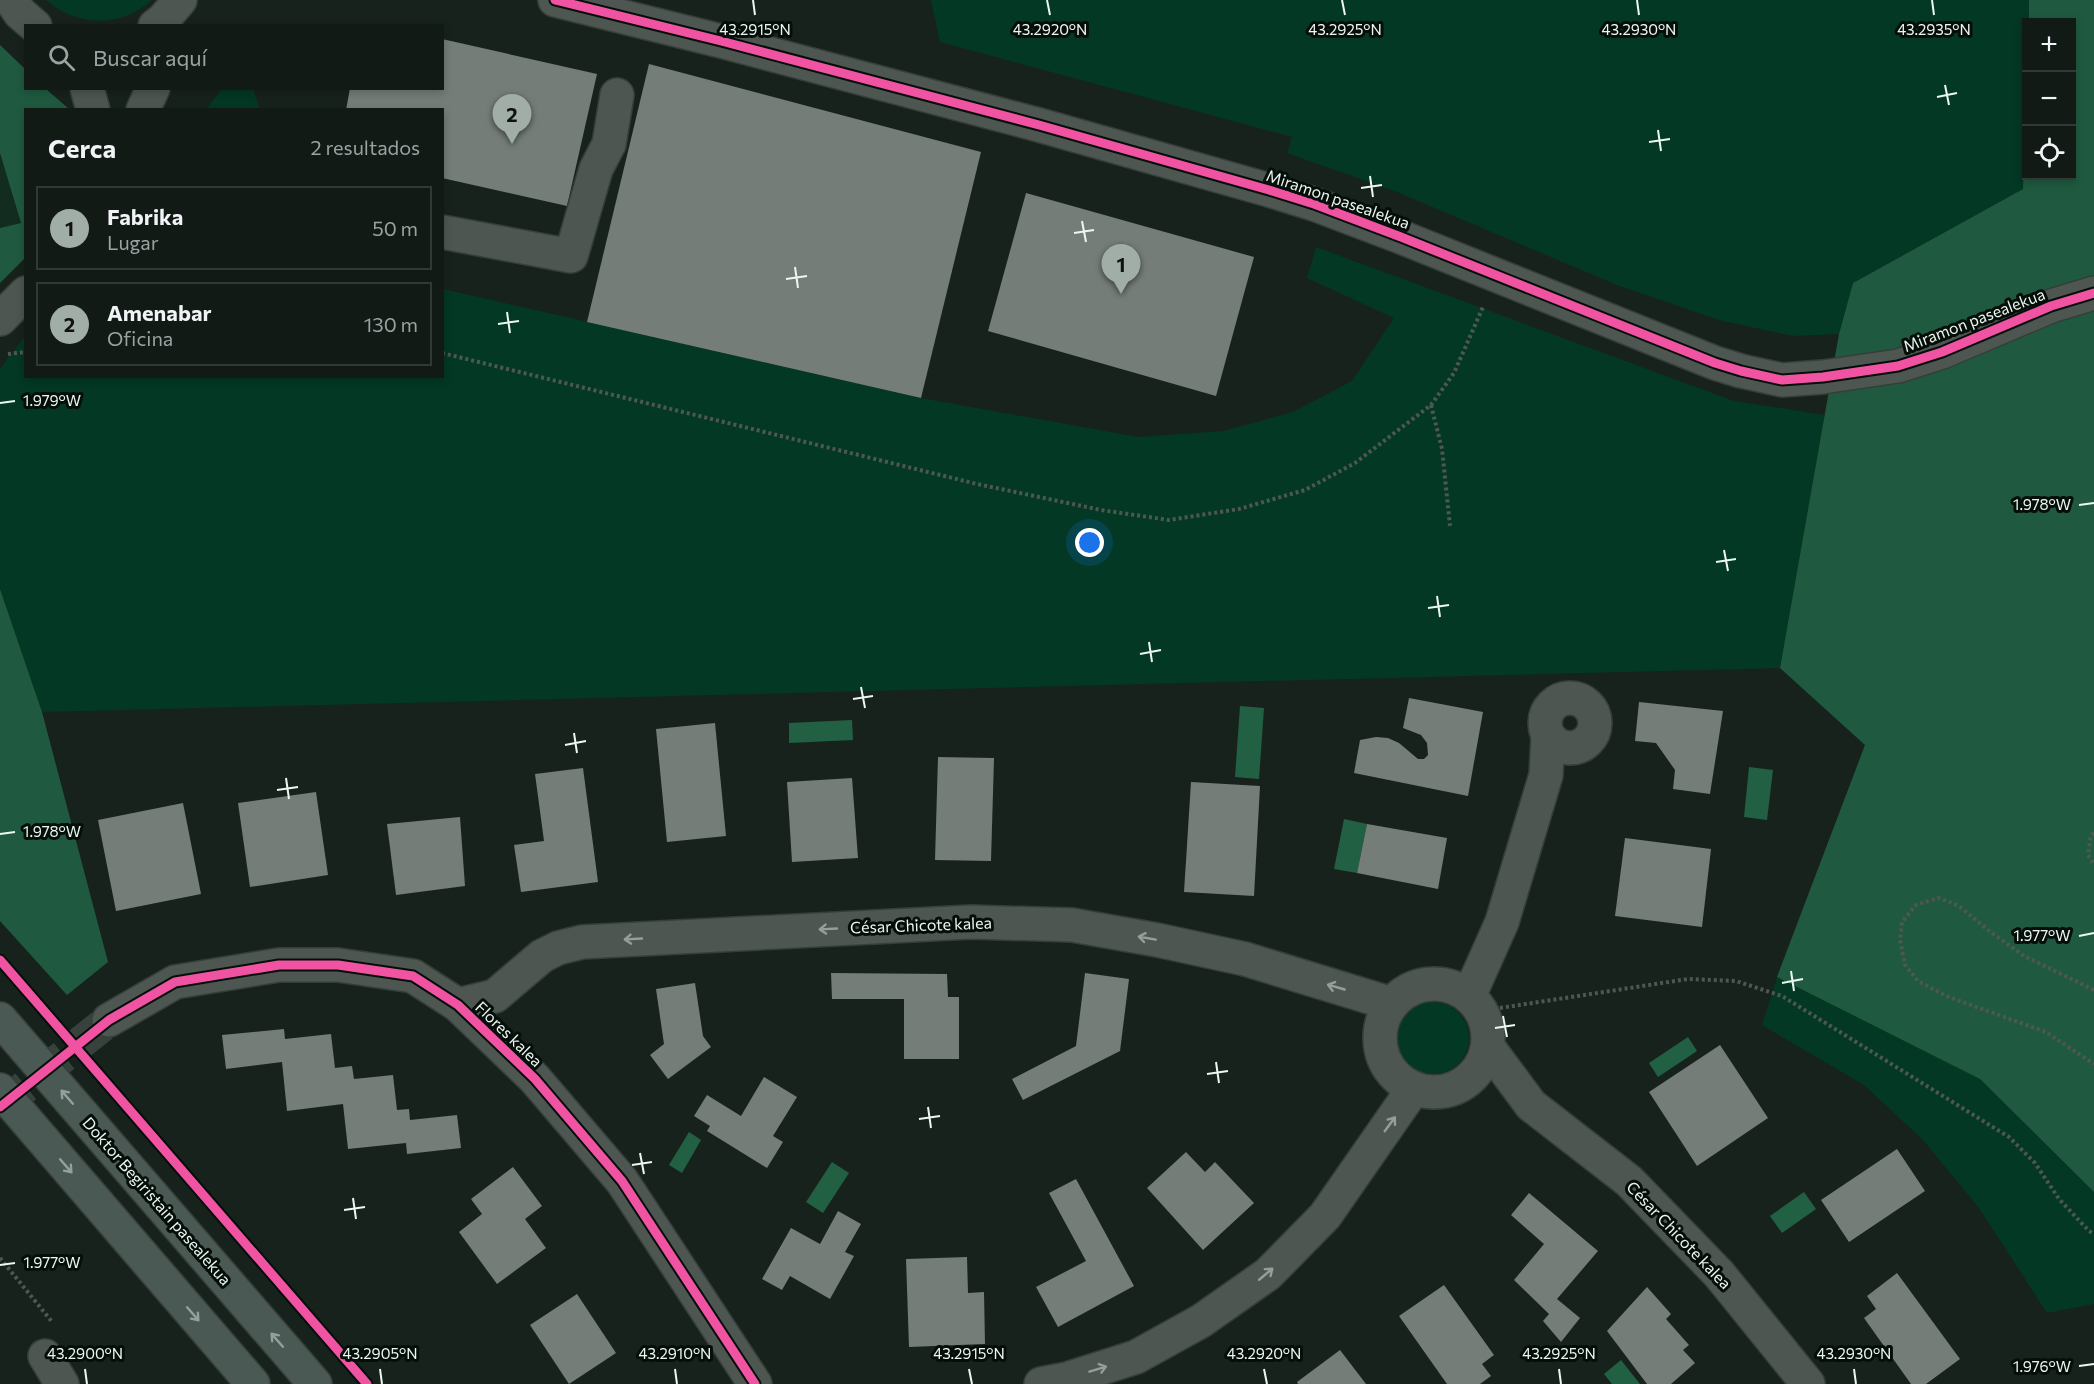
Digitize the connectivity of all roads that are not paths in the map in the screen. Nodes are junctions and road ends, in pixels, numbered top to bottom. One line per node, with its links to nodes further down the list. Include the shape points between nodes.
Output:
1 (11, 0): 3 (street)
2 (555, 0): 10 (street, Miramon pasealekua, via 711,38 1269,189 1357,220 1715,363 1782,380 1898,366)
3 (33, 24)
4 (88, 90): 7 (street)
5 (152, 90): 8 (street)
6 (617, 95): 9 (street, via 609,144 596,170 571,256)
7 (92, 108)
8 (144, 108)
9 (444, 232)
10 (2094, 293)
11 (24, 295): 12 (street)
12 (0, 320)
13 (1559, 742): 14 (street)
14 (1475, 1003): 15 (street, via 1452,986 1424,984 1406,991); 19 (street, via 1488,1028)
15 (1392, 1004): 16 (street, César Chicote kalea, one-way to 16, via 1245,959 1157,940 1072,926 971,922 582,942 542,956 495,996); 21 (street, via 1383,1020 1380,1045 1386,1063 1398,1078)
16 (458, 1005): 18 (street, Flores kalea, via 413,976 338,965 279,965 175,982); 28 (street, Flores kalea, via 535,1079 622,1181)
17 (0, 1019): 27 (main road, Doktor Begiristain pasealekua, one-way to 17)
18 (109, 1020)
19 (1488, 1047): 20 (street, via 1475,1074); 23 (street, César Chicote kalea)
20 (1461, 1085): 21 (street, via 1443,1091); 23 (street, César Chicote kalea)
21 (1414, 1088): 29 (street, one-way to 21, via 1136,1357 1201,1321 1268,1274 1325,1216)
22 (0, 1090): 26 (main road, one-way to 26)
23 (1531, 1105): 30 (street, César Chicote kalea, via 1629,1181 1719,1274)
24 (45, 1356): 25 (street)
25 (62, 1384)
26 (253, 1384)
27 (315, 1384)
28 (755, 1384)
29 (1041, 1384)
30 (1808, 1384)

